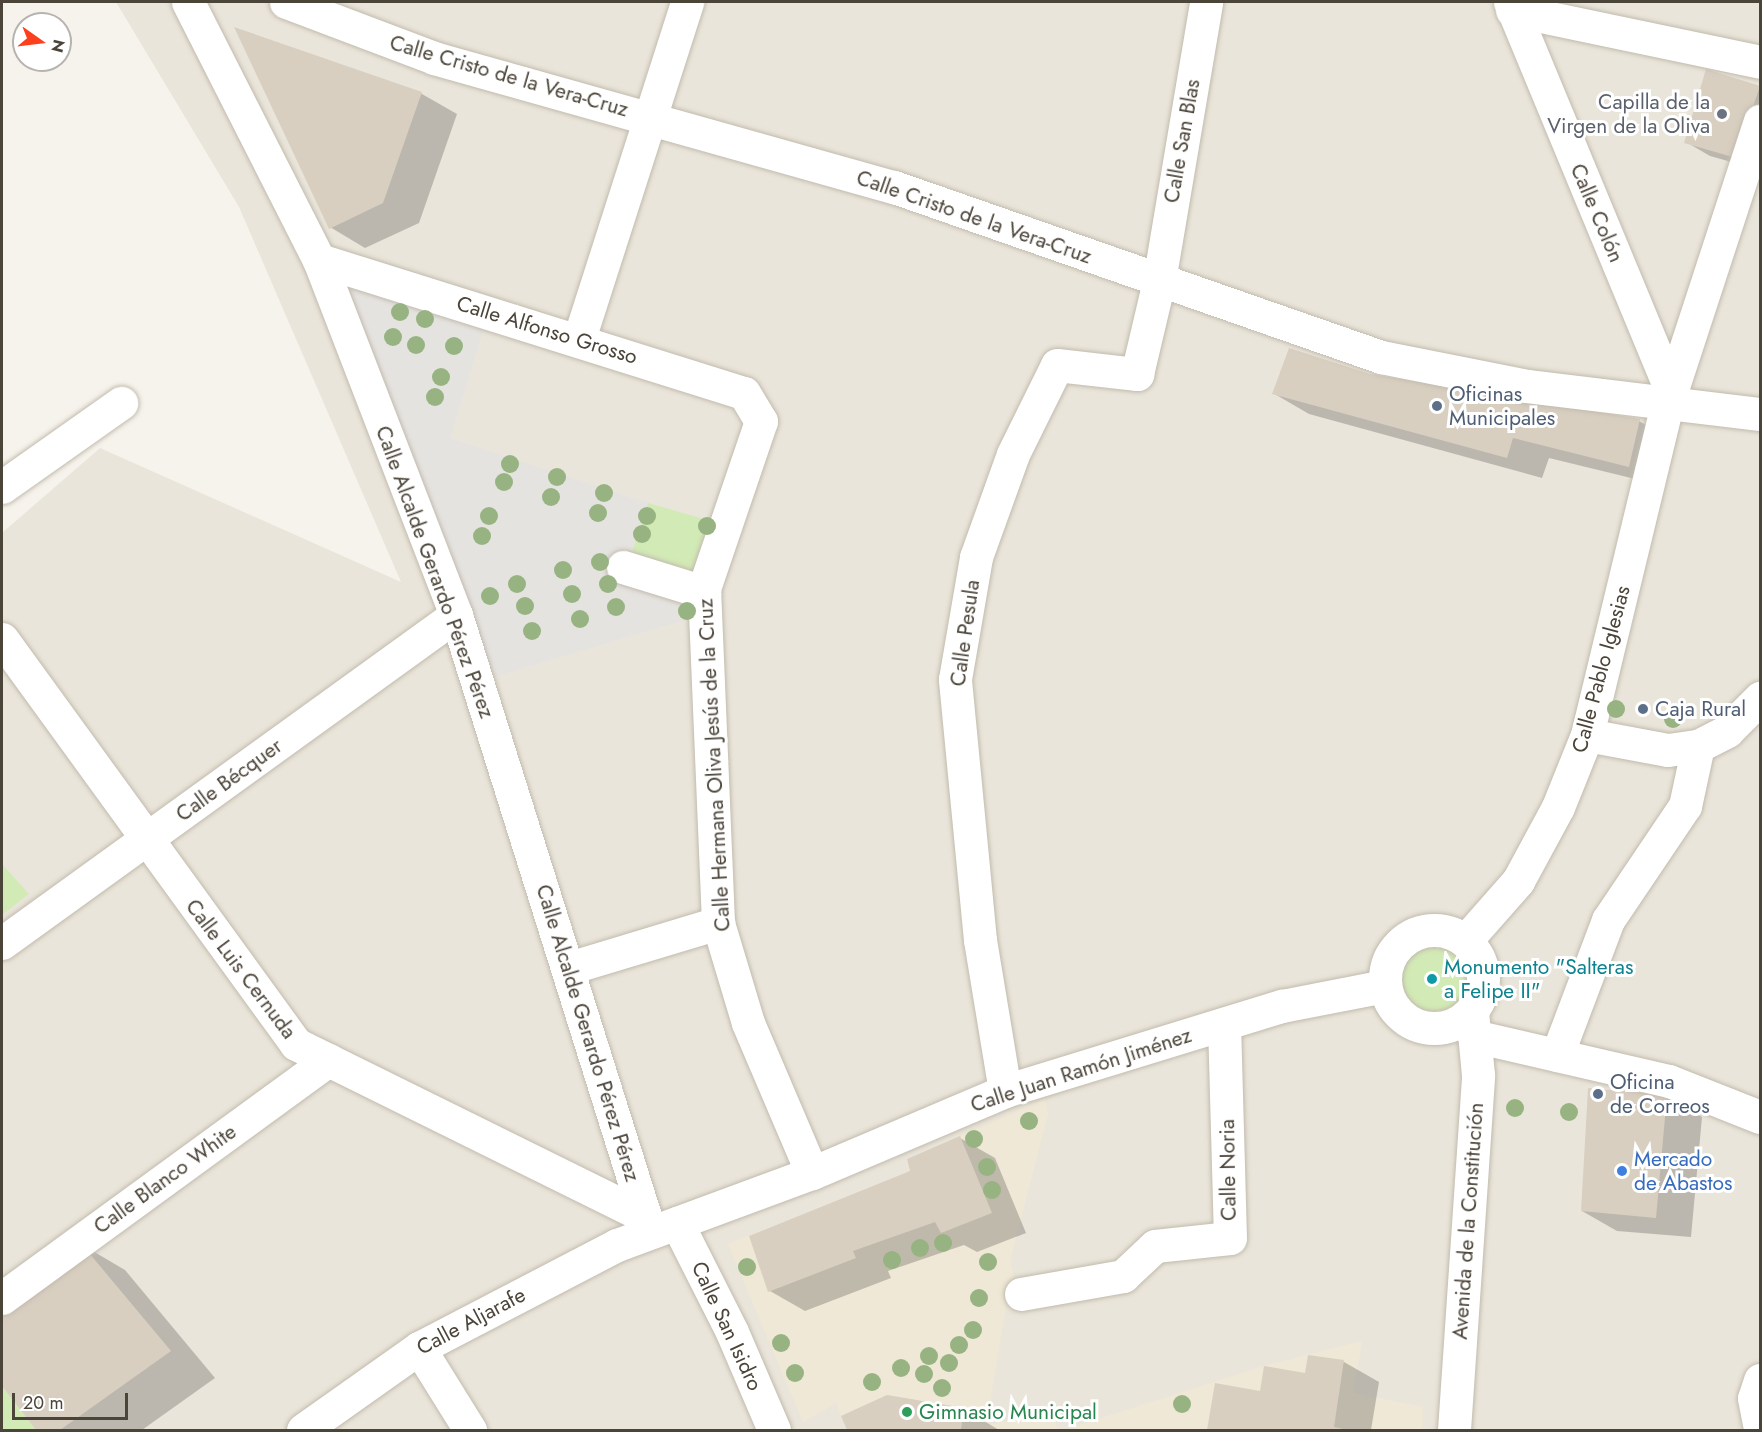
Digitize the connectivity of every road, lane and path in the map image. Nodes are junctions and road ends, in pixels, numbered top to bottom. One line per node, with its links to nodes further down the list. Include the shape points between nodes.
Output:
1 (188, 2): 9 (street, Calle Alcalde Gerardo Pérez Pérez)
2 (286, 2): 7 (street, Calle Cristo de la Vera-Cruz, via 434,58)
3 (687, 2): 7 (street)
4 (1206, 2): 10 (street, Calle San Blas)
5 (1511, 6): 6 (street); 12 (street, Calle Colón)
6 (1761, 62)
7 (650, 116): 10 (street, Calle Cristo de la Vera-Cruz, via 894,187); 11 (street)
8 (1761, 121): 12 (street, Calle Pablo Iglesias)
9 (319, 260): 11 (street, Calle Alfonso Grosso); 19 (street, Calle Alcalde Gerardo Pérez Pérez)
10 (1159, 281): 12 (street, Calle Cristo de la Vera-Cruz, via 1381,357 1527,386); 34 (street, Calle Pesula, via 1137,374 1057,365 1013,454 976,557 955,679 980,940)
11 (579, 339): 15 (street, Calle Alfonso Grosso, via 744,393)
12 (1669, 398): 14 (street, Calle Cristo de la Vera-Cruz); 22 (street, Calle Pablo Iglesias)
13 (121, 403): 16 (street)
14 (1761, 414)
15 (761, 421): 18 (street, Calle Hermana Oliva Jesús de la Cruz)
16 (2, 487)
17 (623, 567): 18 (street)
18 (704, 592): 25 (street, Calle Hermana Oliva Jesús de la Cruz)
19 (456, 615): 24 (street, Calle Bécquer); 28 (street, Calle Alcalde Gerardo Pérez Pérez)
20 (2, 639): 24 (street, Calle Luis Cernuda)
21 (1761, 698): 23 (street, via 1727,731)
22 (1587, 735): 23 (street, via 1668,750); 26 (street, Calle Pablo Iglesias, via 1558,807 1518,881)
23 (1698, 746): 32 (street, via 1685,806 1608,920)
24 (146, 840): 27 (street, Calle Bécquer); 33 (street, Calle Luis Cernuda, via 296,1044)
25 (718, 923): 28 (street); 36 (street, Calle Hermana Oliva Jesús de la Cruz, via 748,1023)
26 (1466, 940): 29 (street, via 1450,932 1417,932 1391,954); 30 (street, via 1482,966 1480,998)
27 (2, 943)
28 (569, 968): 37 (street, Calle Alcalde Gerardo Pérez Pérez)
29 (1385, 986): 30 (street, via 1400,1014 1421,1026); 31 (street, Calle Juan Ramón Jiménez, via 1282,1006)
30 (1473, 1023): 32 (street); 46 (street, Avenida de la Constitución, via 1478,1075)
31 (1224, 1024): 34 (street, Calle Juan Ramón Jiménez); 38 (street, Calle Noria, via 1230,1238 1155,1246 1123,1276)
32 (1557, 1054): 35 (street, via 1668,1081)
33 (328, 1060): 37 (street, Calle Luis Cernuda); 39 (street, Calle Blanco White)
34 (1005, 1090): 36 (street, Calle Juan Ramón Jiménez)
35 (1761, 1118)
36 (812, 1173): 37 (street, Calle Juan Ramón Jiménez)
37 (657, 1223): 40 (street, Calle Aljarafe); 45 (street, Calle San Isidro, via 732,1332)
38 (1021, 1294)
39 (2, 1298)
40 (419, 1348): 43 (street, Calle Aljarafe); 44 (street)
41 (1761, 1380): 42 (street, via 1754,1398)
42 (1761, 1428)
43 (303, 1431)
44 (470, 1431)
45 (774, 1431)
46 (1454, 1431)

